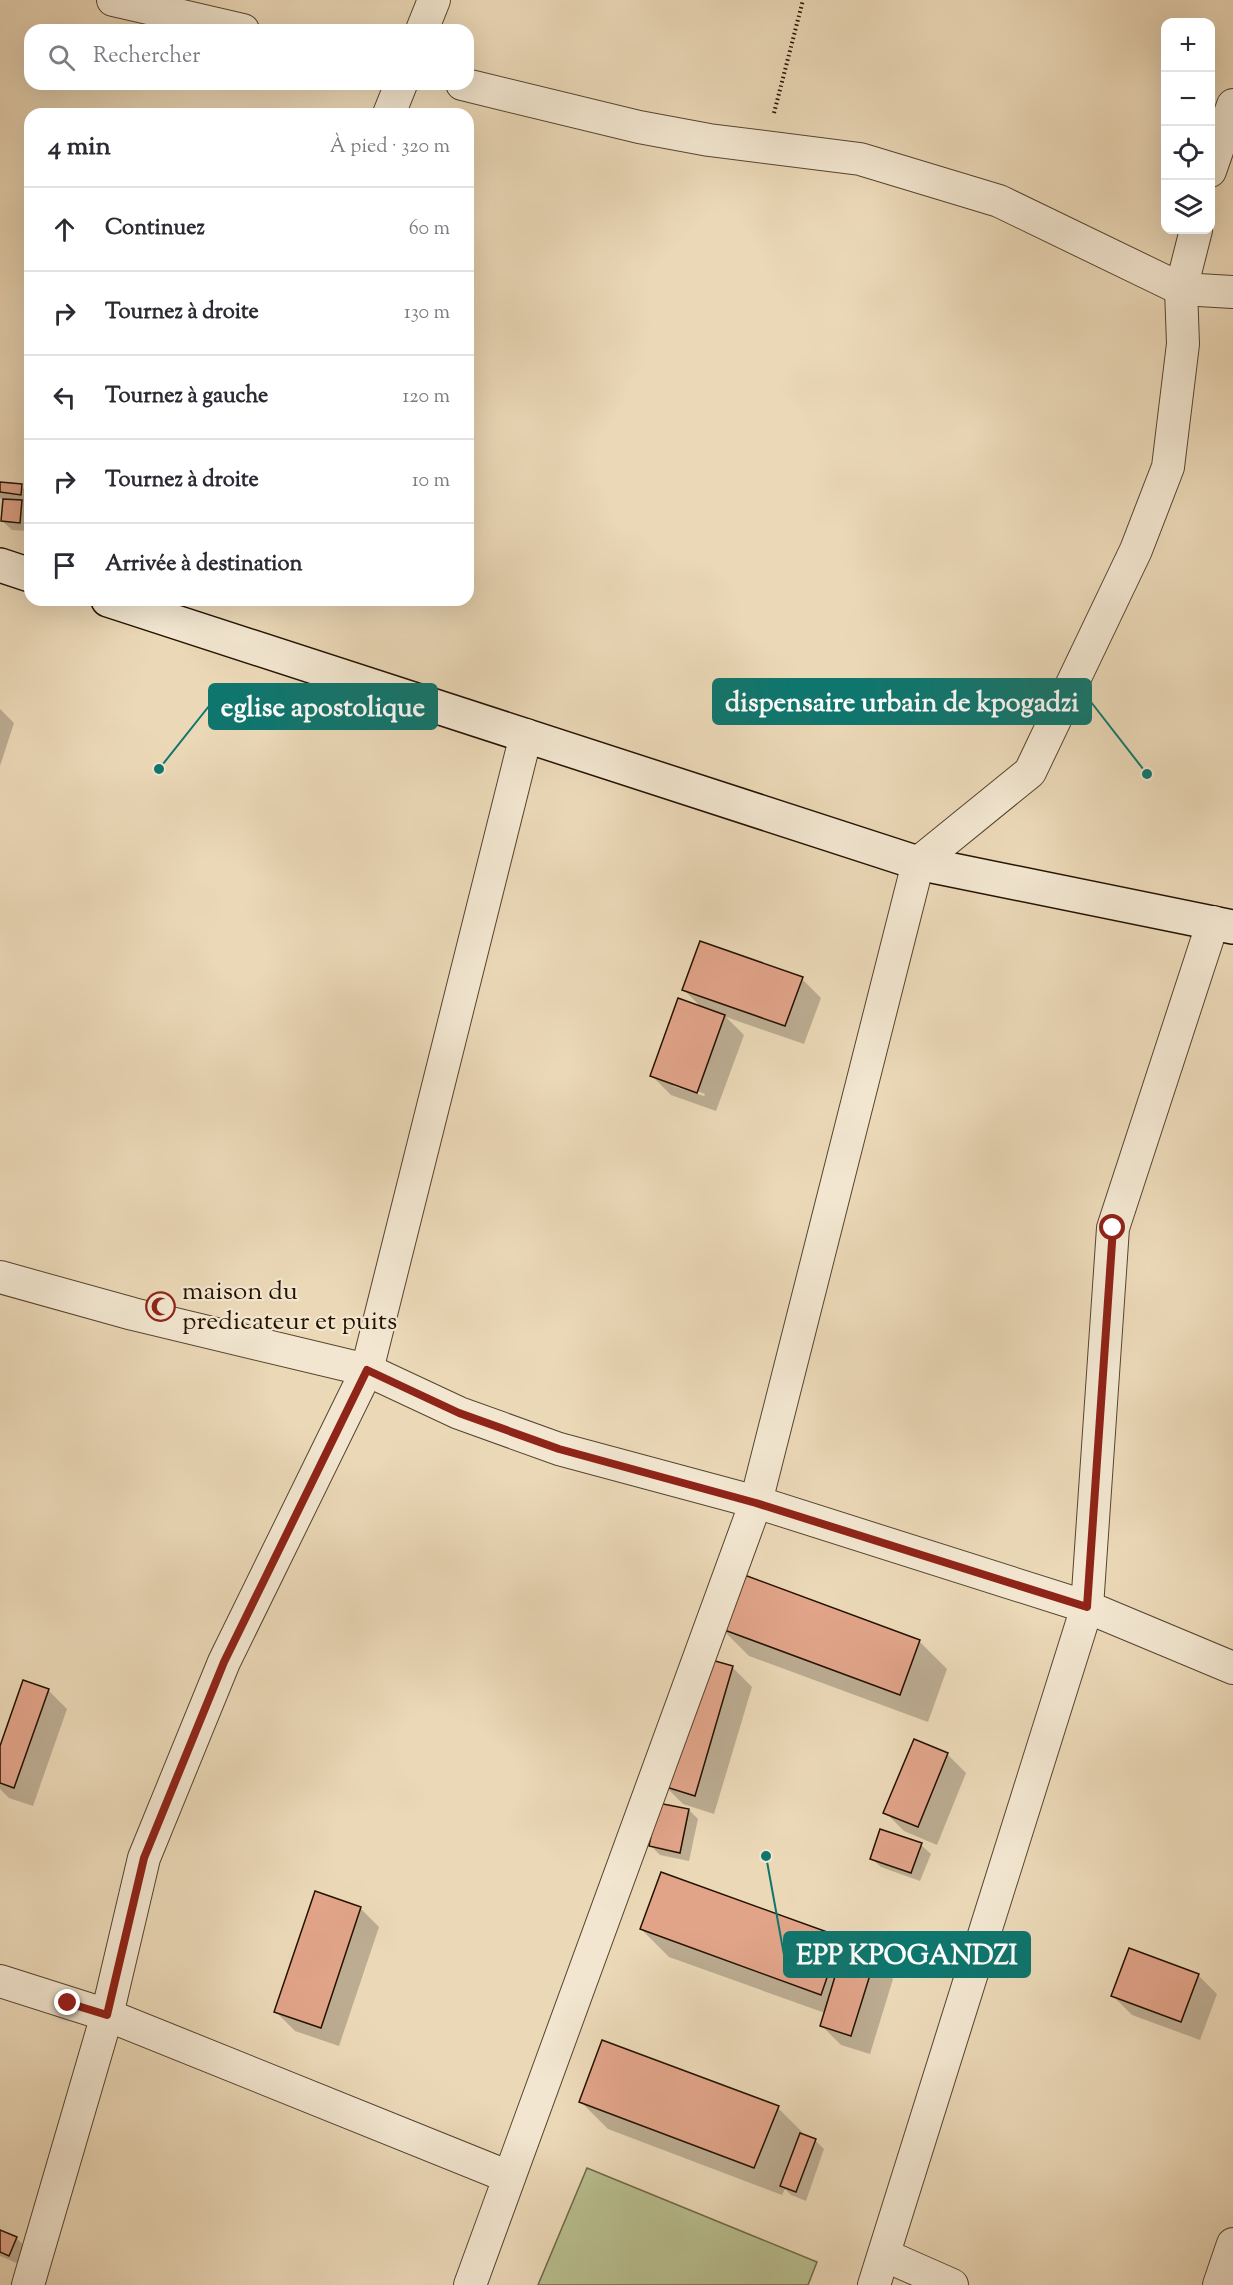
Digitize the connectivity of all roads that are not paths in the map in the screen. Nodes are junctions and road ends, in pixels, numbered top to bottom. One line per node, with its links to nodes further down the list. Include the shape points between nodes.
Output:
1 (113, 0): 3 (street)
2 (434, 0): 4 (street)
3 (217, 24)
4 (424, 24)
5 (474, 87): 11 (street, via 639,127 861,159 999,201)
6 (399, 90): 8 (street)
7 (1233, 105): 9 (street)
8 (391, 108)
9 (1215, 157)
10 (1195, 234): 11 (street)
11 (1181, 289): 12 (street); 17 (street, via 1183,344 1168,467 1136,550 1030,772)
12 (1233, 292)
13 (0, 565): 14 (street)
14 (24, 573)
15 (127, 606): 16 (street)
16 (526, 735): 17 (street); 20 (street)
17 (918, 863): 18 (street); 21 (street)
18 (1223, 925): 22 (street, via 1113,1228)
19 (0, 1277): 20 (street, via 133,1314)
20 (367, 1370): 21 (street, via 459,1413 559,1449); 25 (street, via 224,1662 144,1858)
21 (756, 1503): 22 (street); 26 (street)
22 (1087, 1607): 23 (street); 28 (street)
23 (1233, 1668)
24 (0, 1981): 25 (street)
25 (107, 2015): 26 (street); 29 (street)
26 (509, 2177): 30 (street)
27 (1233, 2244): 33 (street)
28 (884, 2255): 31 (street); 32 (street)
29 (28, 2285)
30 (471, 2285)
31 (874, 2285)
32 (952, 2285)
33 (1219, 2285)

